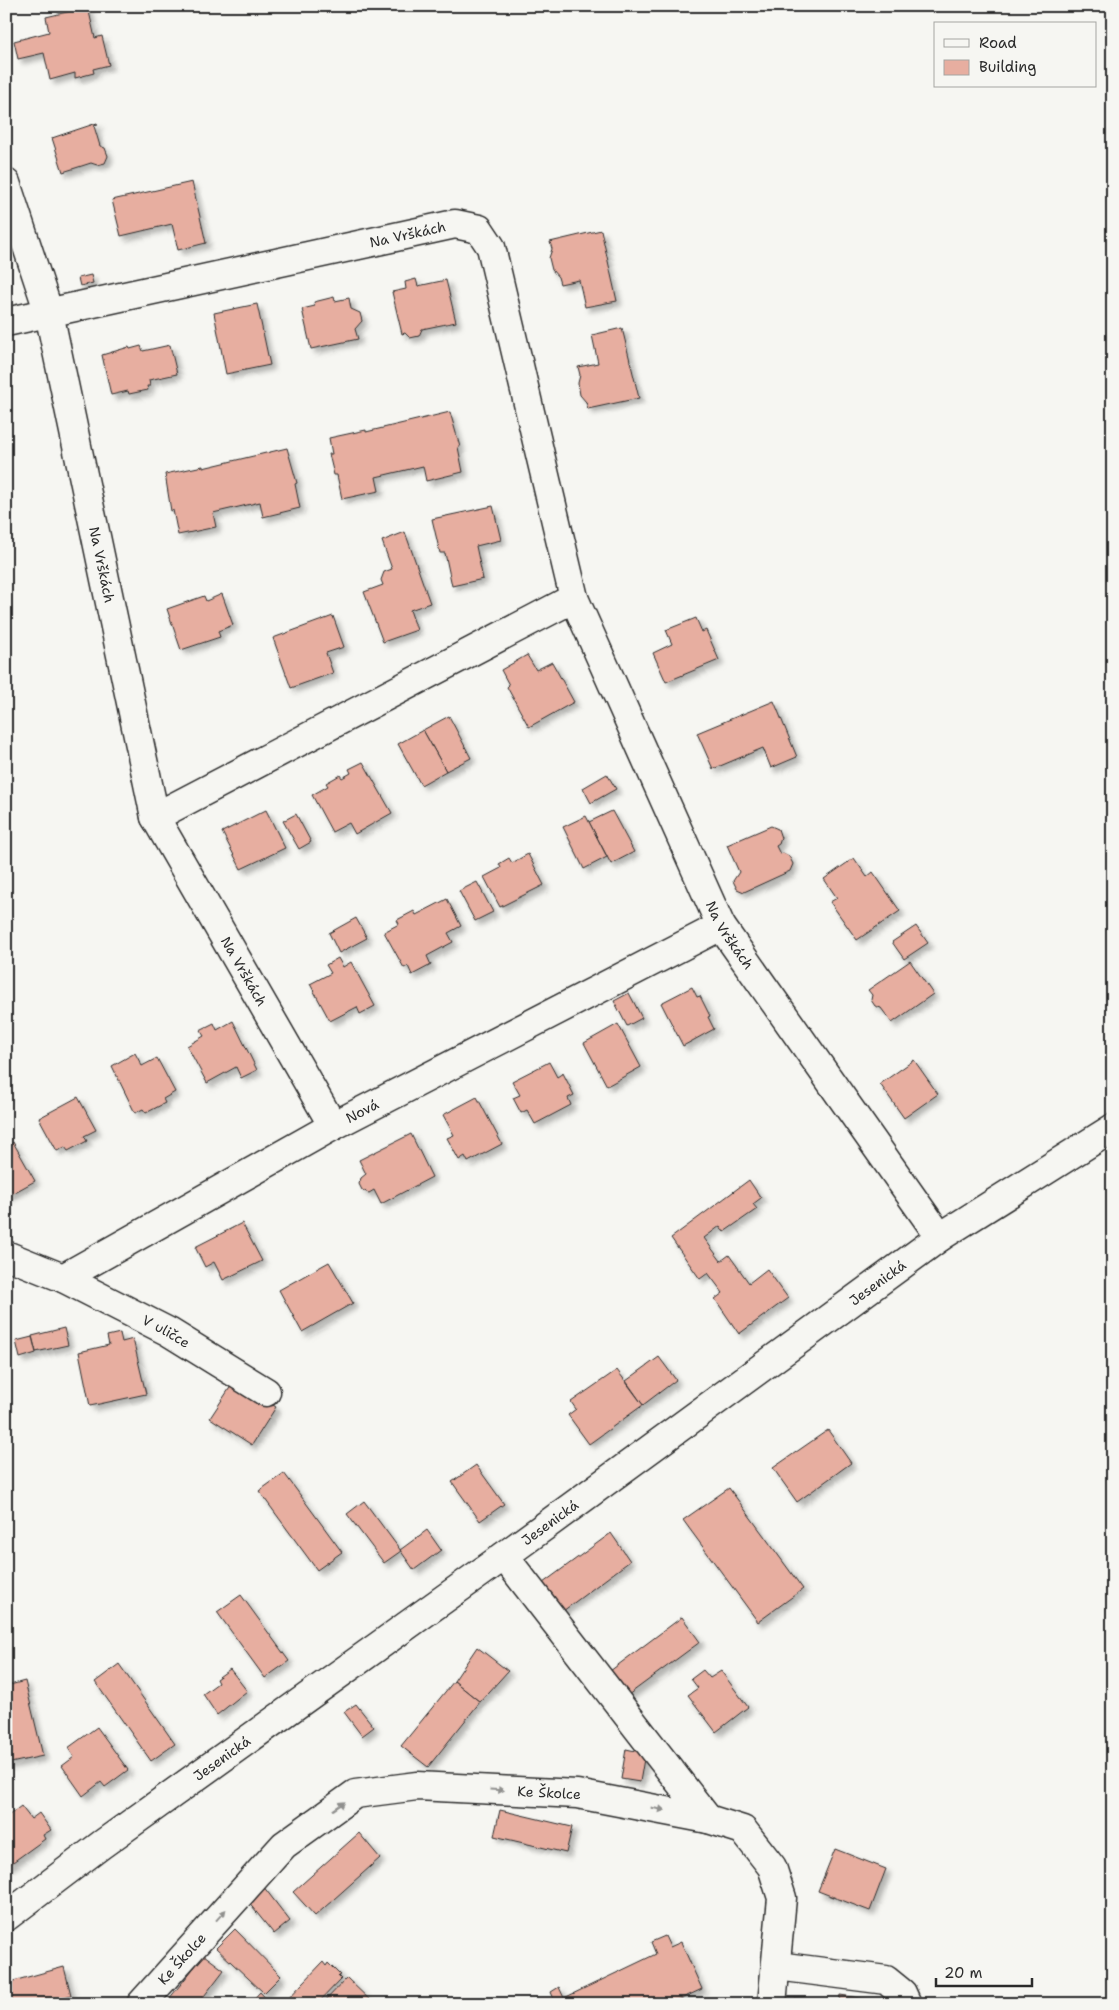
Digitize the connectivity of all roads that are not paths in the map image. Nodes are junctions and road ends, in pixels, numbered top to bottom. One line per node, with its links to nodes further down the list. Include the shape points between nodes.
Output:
1 (6, 183): 2 (street, Na Vrškách)
2 (49, 313): 3 (street, Na Vrškách); 4 (street, Na Vrškách, via 455,224 479,229 491,247); 5 (street, Na Vrškách)
3 (6, 322)
4 (574, 598): 5 (street); 6 (street, Na Vrškách)
5 (154, 817): 7 (street, Na Vrškách)
6 (721, 926): 7 (street, Nová); 9 (street, Na Vrškách)
7 (333, 1126): 11 (street, Nová)
8 (1107, 1132): 9 (street, Jesenická)
9 (940, 1237): 13 (street, Jesenická)
10 (6, 1255): 11 (street)
11 (63, 1278): 12 (street, V uličce, via 168,1332)
12 (266, 1392)
13 (504, 1556): 14 (street); 15 (street, Jesenická, via 101,1845)
14 (708, 1819): 16 (street, Ke Školce, via 743,1830 772,1867 782,1898); 17 (street, Ke Školce, one-way to 14, via 284,1845 355,1794 417,1786 577,1794)
15 (6, 1917)
16 (777, 1966): 18 (street, Ke Školce); 19 (street, via 886,1980 902,1993)
17 (141, 2004)
18 (772, 2004)
19 (907, 2004)

